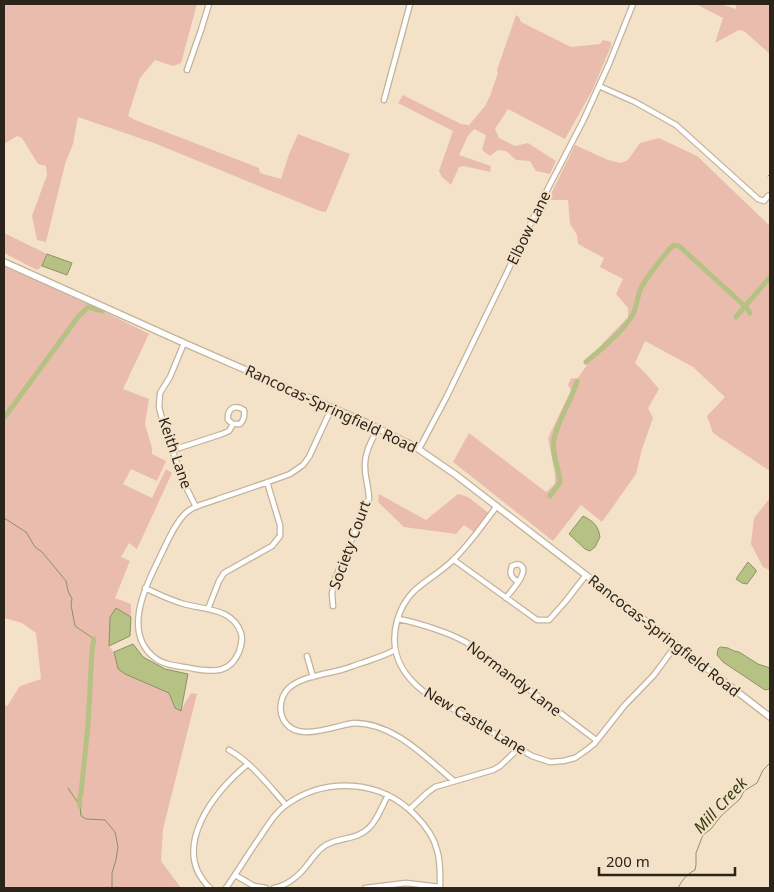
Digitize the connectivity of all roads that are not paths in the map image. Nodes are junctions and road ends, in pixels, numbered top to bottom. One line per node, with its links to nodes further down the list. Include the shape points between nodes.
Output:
1 (209, 4): 4 (street)
2 (410, 4): 6 (street)
3 (633, 4): 5 (street, Elbow Lane)
4 (187, 70)
5 (599, 86): 7 (street, via 676,125 758,198 764,201); 13 (street, Elbow Lane)
6 (384, 100)
7 (768, 196)
8 (4, 262): 9 (main road, Rancocas-Springfield Road)
9 (184, 343): 10 (main road, Rancocas-Springfield Road); 14 (street, Keith Lane, via 160,393 161,417)
10 (332, 407): 12 (main road, Rancocas-Springfield Road); 15 (street, via 303,465 290,474)
11 (233, 424): 11 (street, via 227,416 238,406 244,410 245,417 240,424); 14 (street, via 225,433)
12 (378, 428): 13 (main road, Rancocas-Springfield Road); 23 (street, Society Court, via 365,460 368,500 334,581)
13 (419, 449): 16 (main road, Rancocas-Springfield Road)
14 (173, 450): 17 (street, Keith Lane)
15 (267, 482): 17 (street); 24 (street, via 280,525 280,536 272,546 224,573)
16 (497, 506): 18 (street, New Castle Lane); 19 (main road, Rancocas-Springfield Road)
17 (196, 508): 21 (street, via 179,521)
18 (454, 560): 22 (street); 25 (street, New Castle Lane, via 413,592)
19 (586, 575): 22 (street, via 549,620 537,620); 26 (main road, Rancocas-Springfield Road)
20 (518, 582): 22 (street)
21 (146, 588): 24 (street, via 186,605); 24 (street, via 138,619 138,634 142,644 164,663 210,671 228,667 236,660 241,647 240,630 235,621)
22 (506, 598)
23 (333, 606)
24 (208, 609)
25 (398, 619): 27 (street, New Castle Lane); 31 (street, Normandy Lane, via 469,644)
26 (676, 645): 30 (main road, Rancocas-Springfield Road); 31 (street, New Castle Lane, via 661,667)
27 (395, 650): 29 (street); 32 (street, New Castle Lane, via 408,677 423,692)
28 (307, 656): 29 (street)
29 (313, 677): 35 (street, via 288,688 282,698 281,714 292,728 310,732 360,723 382,728 407,742)
30 (770, 717)
31 (596, 740): 32 (street, New Castle Lane, via 580,755 563,762 544,760)
32 (518, 748): 35 (street, via 493,770)
33 (229, 750): 34 (street)
34 (248, 764): 37 (street); 40 (street, via 214,798 198,828 194,858 197,870)
35 (454, 781): 38 (street, via 431,790)
36 (388, 795): 37 (street, via 362,786 340,785 311,792); 38 (street); 43 (street, via 366,831 326,844 295,878)
37 (286, 805): 39 (street, via 271,820)
38 (410, 810): 45 (street, via 427,828 436,846)
39 (235, 875): 41 (street); 42 (street, via 254,886)
40 (210, 888)
41 (226, 888)
42 (266, 888)
43 (274, 888)
44 (365, 888): 45 (street, via 406,883)
45 (440, 888)

